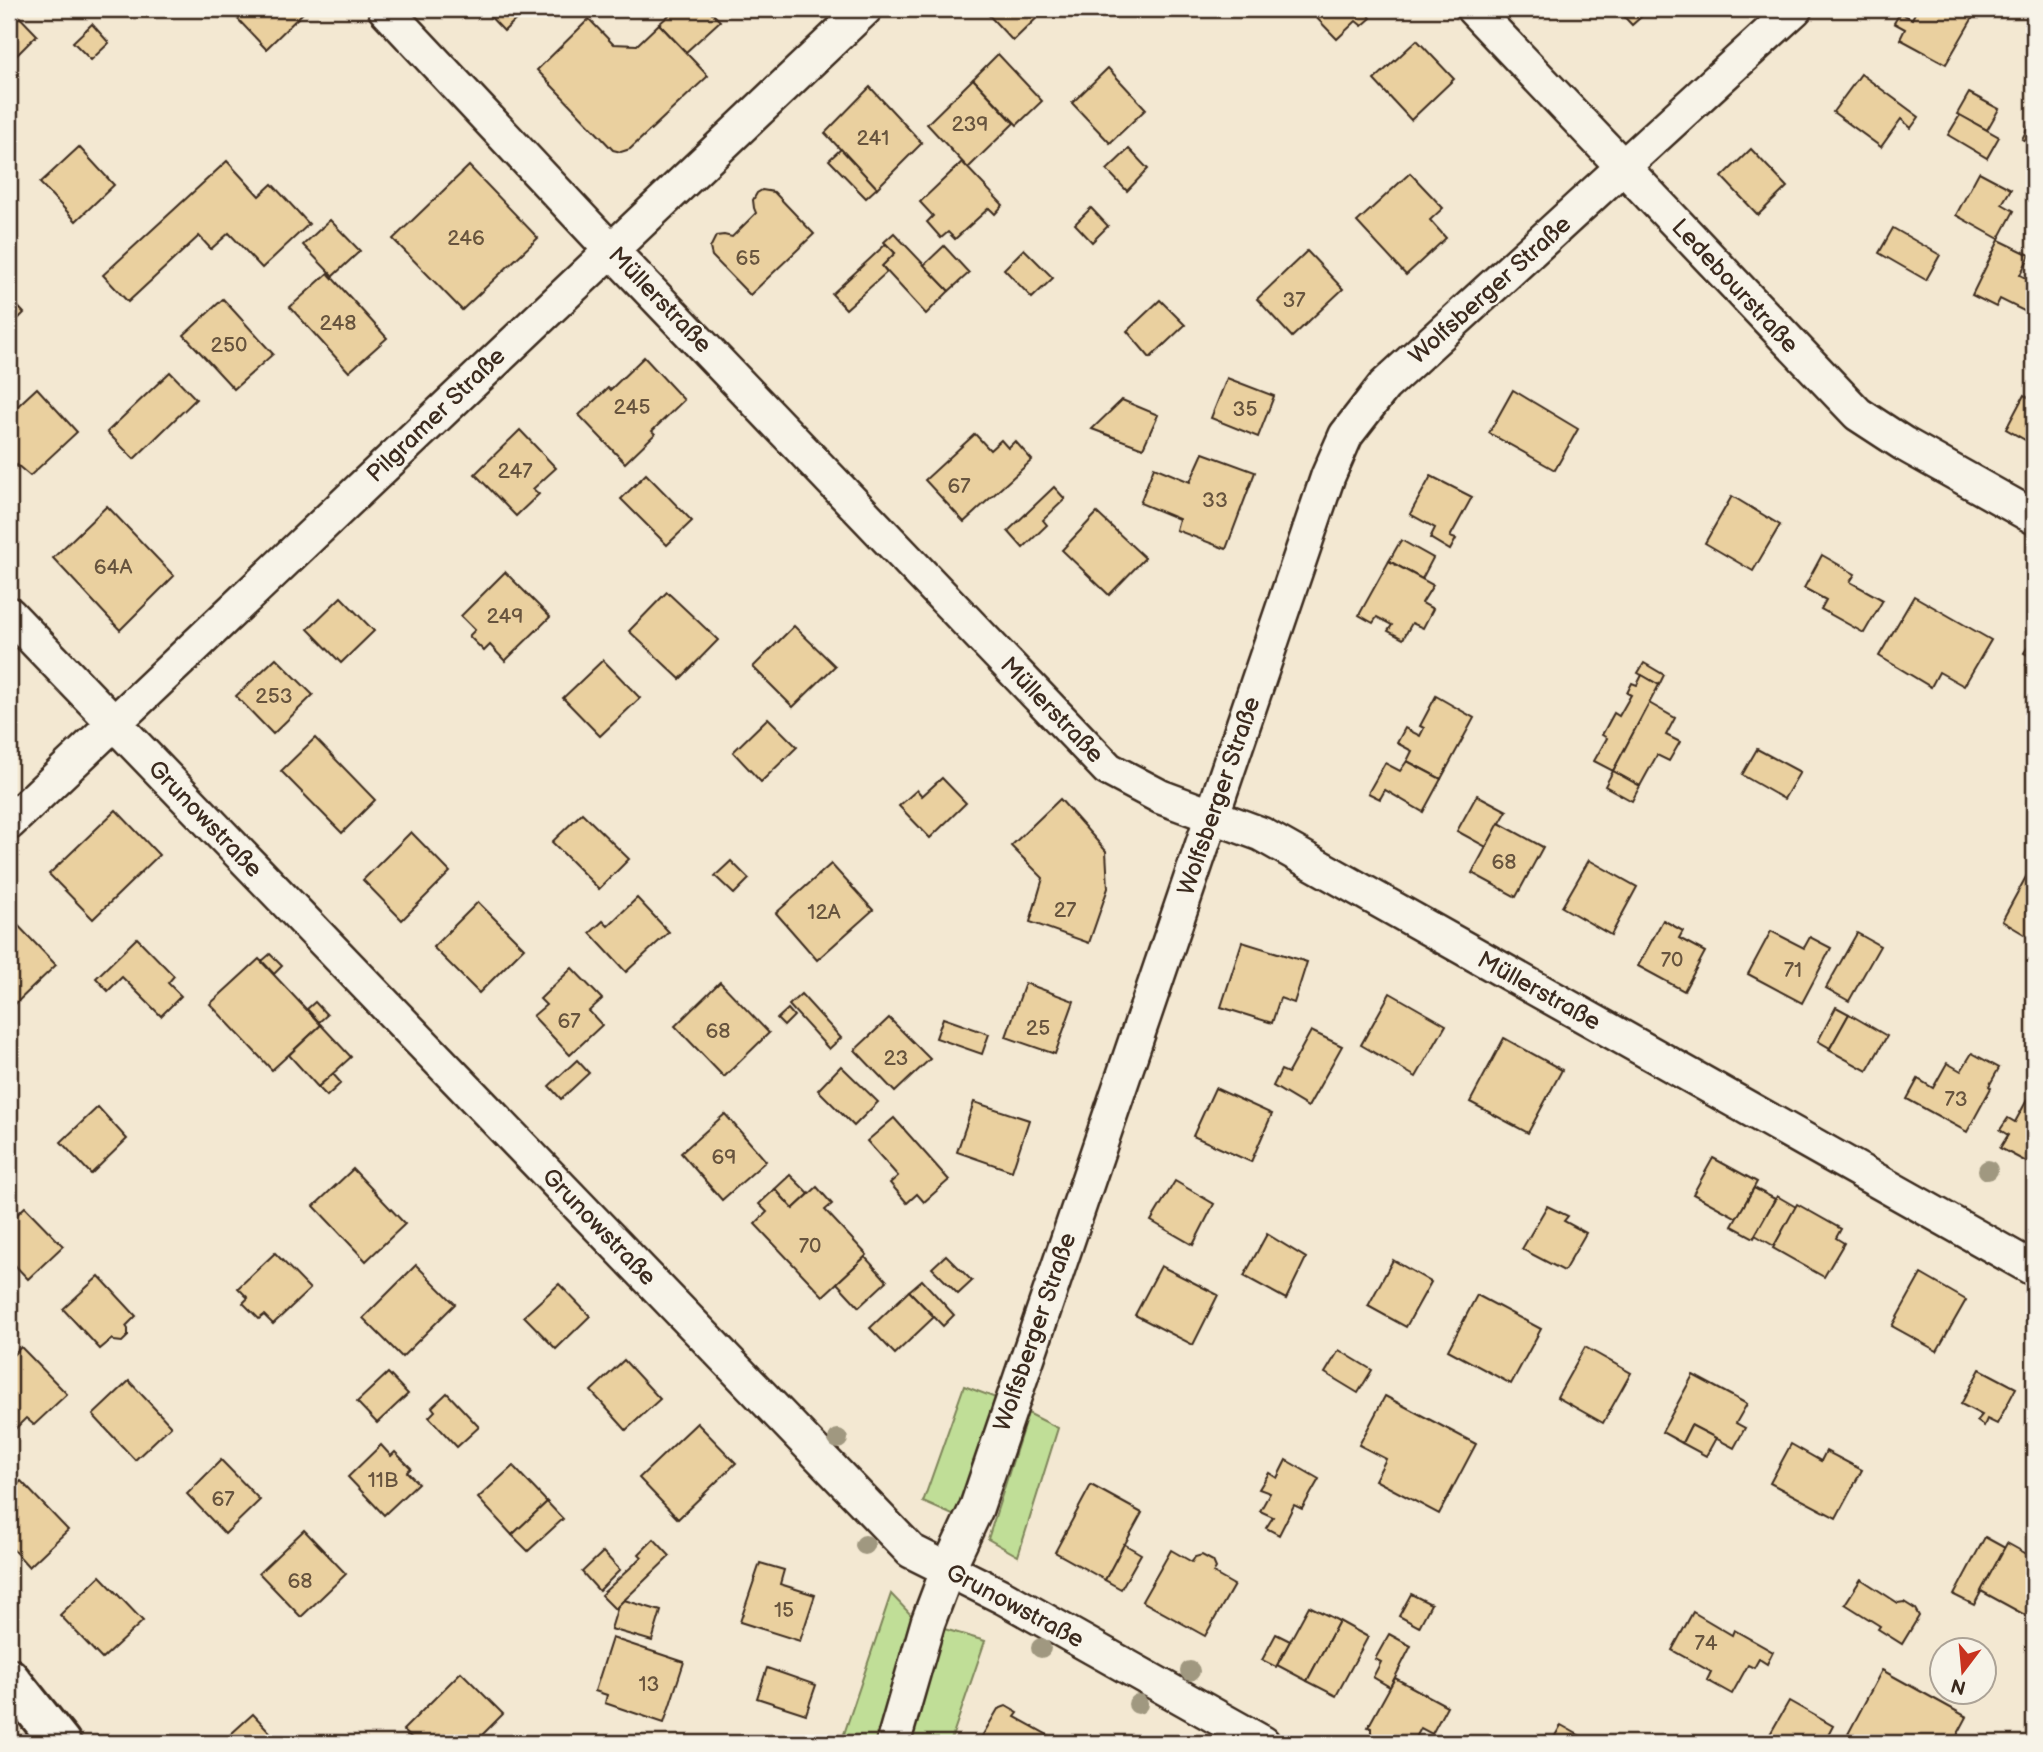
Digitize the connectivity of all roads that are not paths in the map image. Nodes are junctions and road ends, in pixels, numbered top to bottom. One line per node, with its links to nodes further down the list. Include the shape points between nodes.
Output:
1 (385, 9): 6 (street, Müllerstraße)
2 (865, 9): 6 (street, Pilgramer Straße)
3 (1473, 9): 5 (street, Ledebourstraße)
4 (1795, 9): 5 (street, Wolfsberger Straße)
5 (1624, 168): 7 (street, Ledebourstraße, via 1858,414); 10 (street, Wolfsberger Straße, via 1384,386 1346,435)
6 (610, 249): 9 (street, Pilgramer Straße); 10 (street, Müllerstraße, via 1108,769 1161,797)
7 (2034, 517)
8 (9, 614): 9 (street, Grunowstraße)
9 (113, 723): 11 (street, Pilgramer Straße); 13 (street, Grunowstraße, via 911,1550)
10 (1212, 815): 12 (street, Müllerstraße, via 1261,834); 13 (street, Wolfsberger Straße, via 976,1509)
11 (9, 822)
12 (2034, 1269)
13 (948, 1569): 16 (street, Wolfsberger Straße); 17 (street, Grunowstraße)
14 (9, 1678): 15 (street)
15 (61, 1743)
16 (893, 1743)
17 (1263, 1743)

